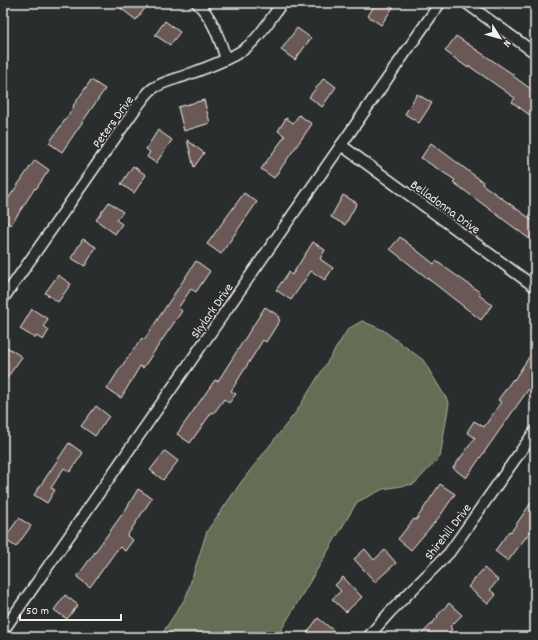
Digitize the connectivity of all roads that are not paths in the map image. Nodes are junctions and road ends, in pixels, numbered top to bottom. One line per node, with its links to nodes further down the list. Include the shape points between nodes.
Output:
1 (197, 3): 6 (street, via 214,25)
2 (282, 3): 6 (street, Peters Drive, via 253,42 241,52)
3 (440, 3): 7 (street, Skylark Drive)
4 (466, 3): 5 (street)
5 (535, 53)
6 (226, 59): 9 (street, Peters Drive, via 162,84 146,96)
7 (342, 145): 8 (street, Belladonna Drive); 11 (street, Skylark Drive)
8 (535, 287)
9 (3, 300)
10 (535, 431): 12 (street, Shirehill Drive, via 448,553)
11 (3, 631)
12 (368, 637)

